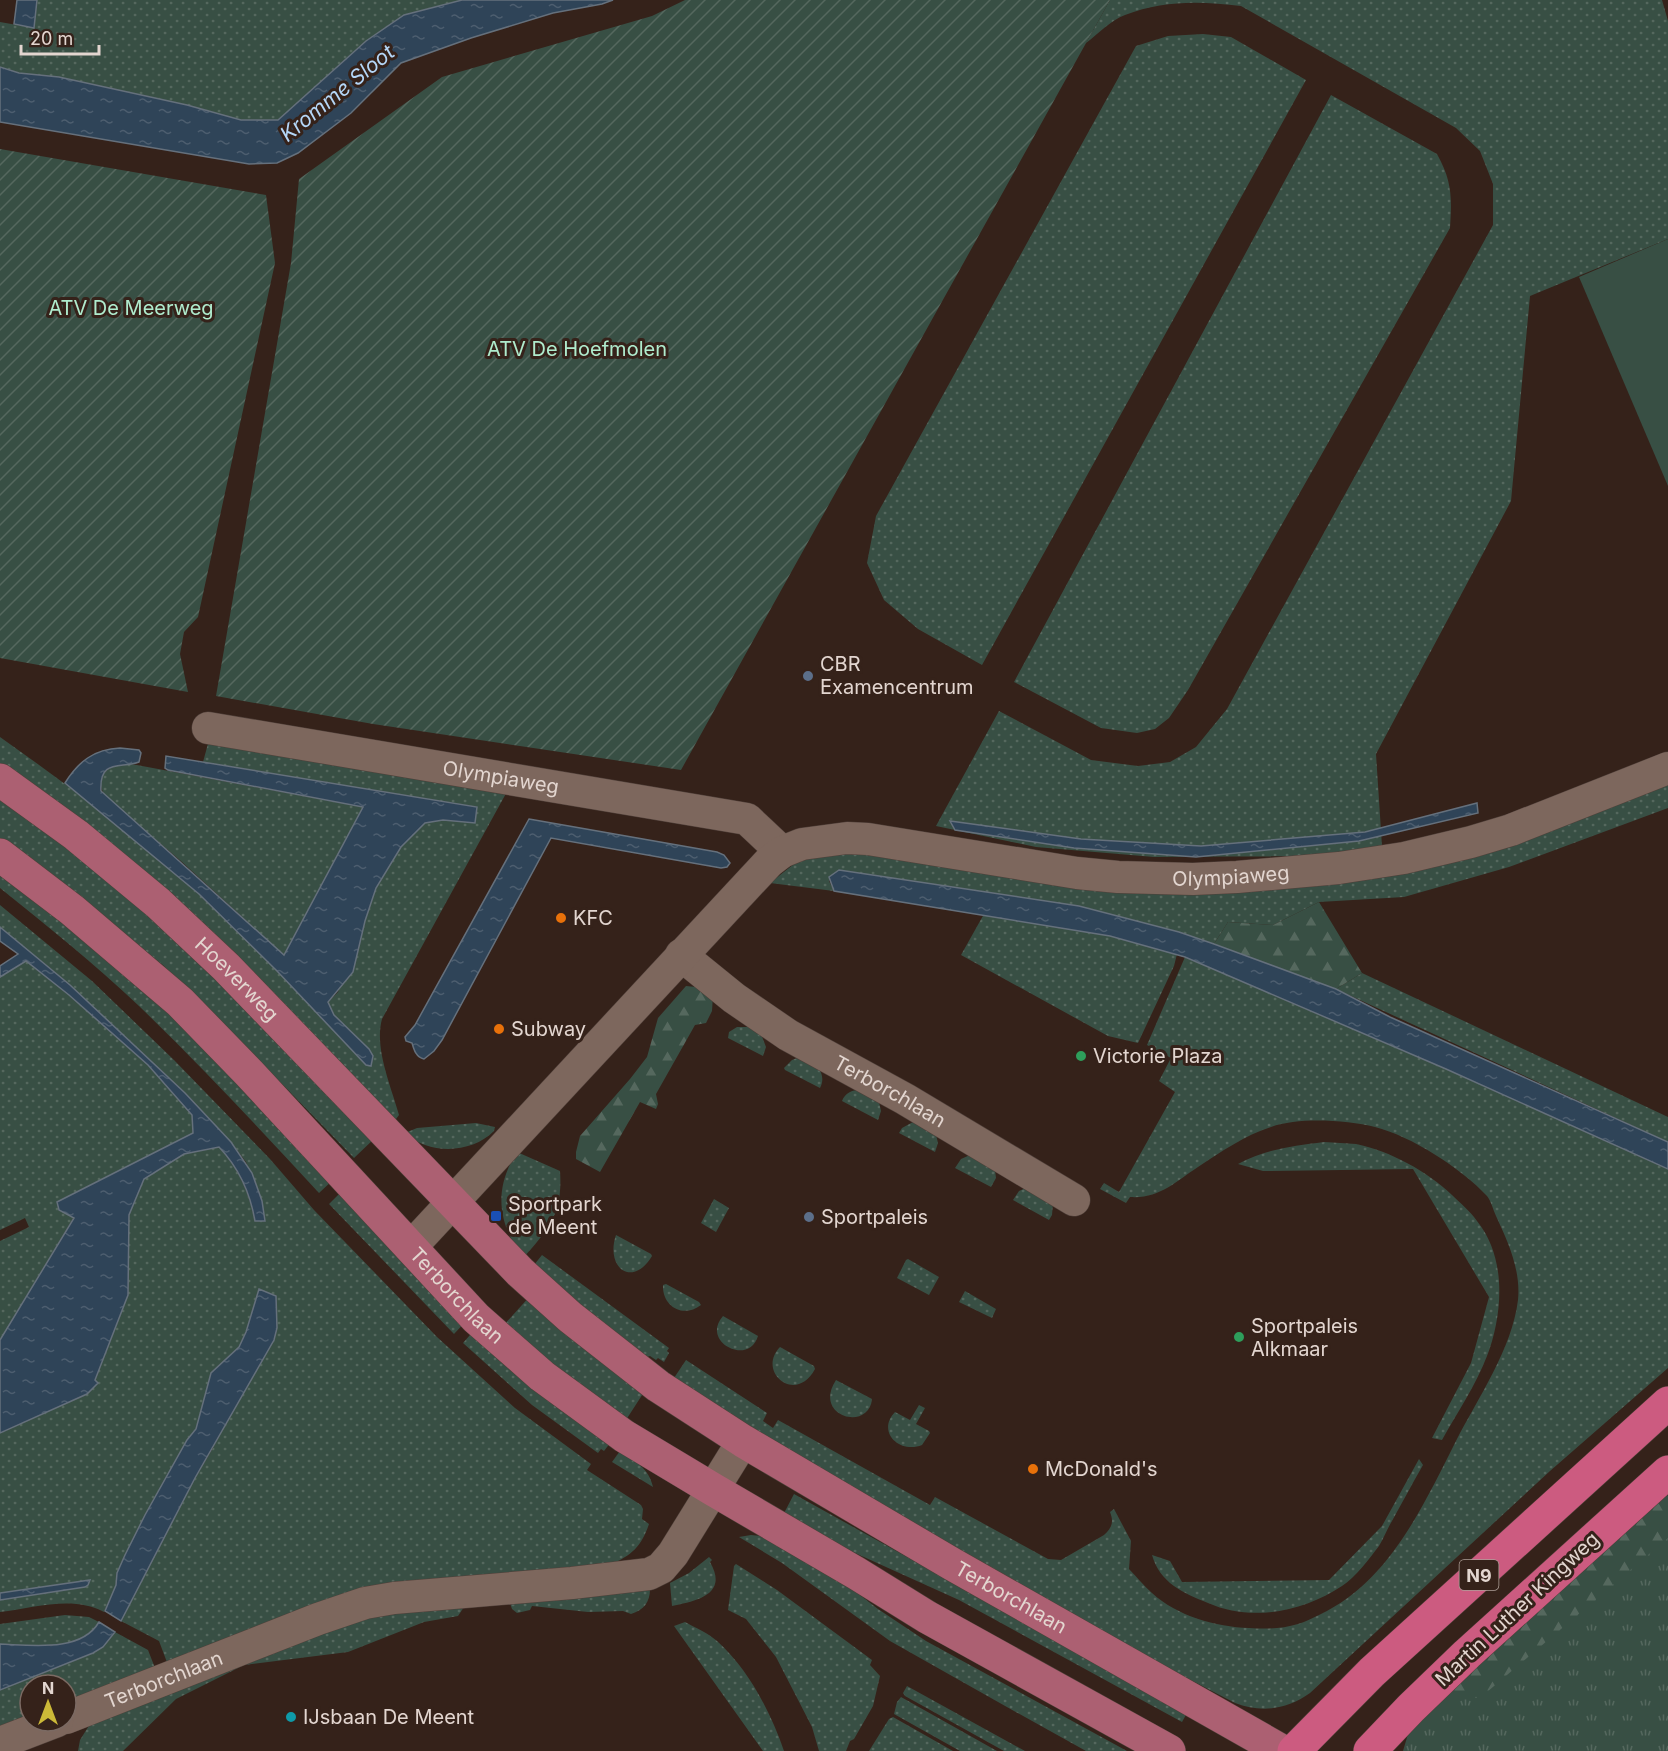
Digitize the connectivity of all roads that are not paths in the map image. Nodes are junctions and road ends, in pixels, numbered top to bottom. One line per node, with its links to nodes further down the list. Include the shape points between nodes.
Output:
1 (208, 728): 4 (street, Olympiaweg, via 747,819)
2 (1668, 768): 4 (street, Olympiaweg, via 1471,843 1299,872 1193,879 1118,878 847,838 802,844)
3 (0, 780): 8 (main road, Hoeverweg, via 76,835 158,903)
4 (782, 852): 6 (street, Olympiaweg)
5 (0, 855): 9 (main road, via 180,1002)
6 (681, 955): 7 (street, Terborchlaan, via 788,1035); 8 (street, Olympiaweg)
7 (1074, 1200)
8 (452, 1203): 9 (street, Terborchlaan); 11 (main road, Terborchlaan, via 520,1272 593,1336 658,1386)
9 (411, 1247): 13 (main road, Terborchlaan, via 476,1318 542,1376 624,1436)
10 (1668, 1403): 19 (highway, N9, via 1372,1672)
11 (743, 1441): 13 (street, Terborchlaan); 18 (main road, Terborchlaan)
12 (1668, 1472): 20 (highway, Martin Luther Kingweg / N9, via 1467,1654)
13 (714, 1490): 14 (street, Terborchlaan, via 673,1554 661,1568 649,1574 365,1603); 17 (main road, Terborchlaan, via 927,1617)
14 (78, 1713)
15 (26, 1733): 16 (street)
16 (0, 1743)
17 (1169, 1751)
18 (1282, 1751)
19 (1294, 1751)
20 (1370, 1751)

